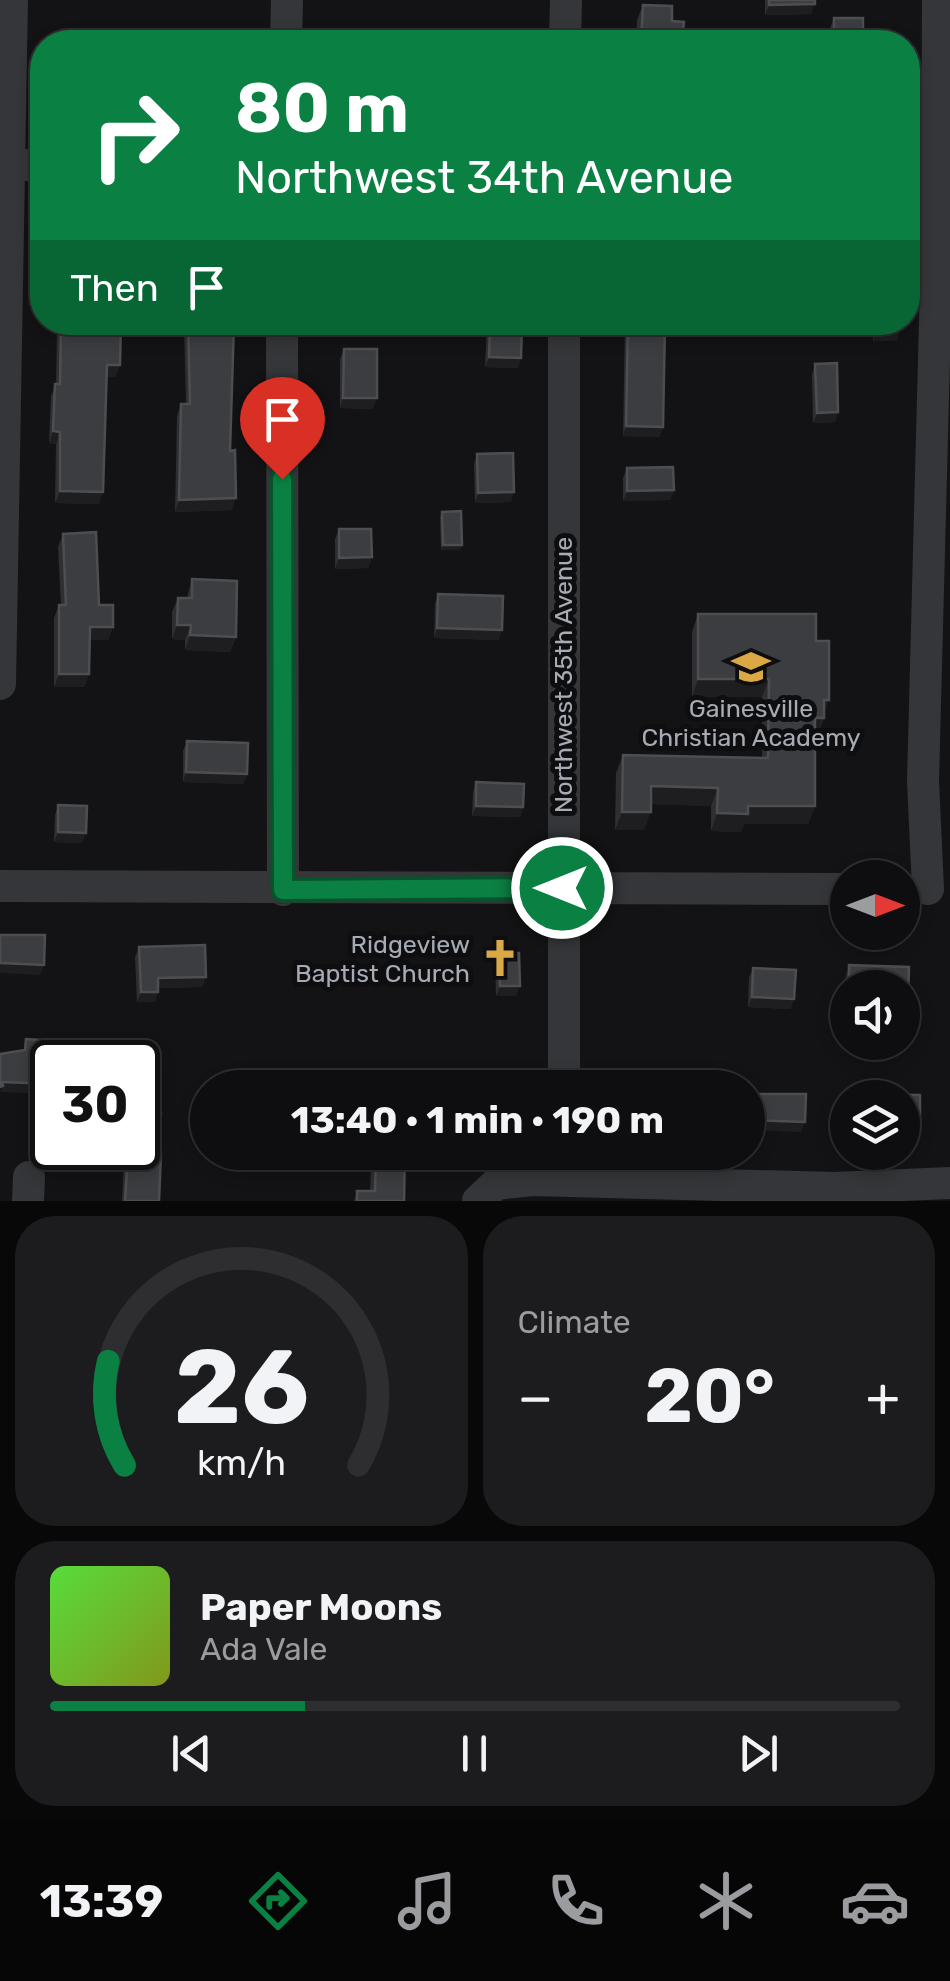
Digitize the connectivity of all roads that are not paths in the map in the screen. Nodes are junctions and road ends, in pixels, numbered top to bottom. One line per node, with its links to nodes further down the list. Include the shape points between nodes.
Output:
1 (12, 0): 8 (street)
2 (288, 0): 5 (street)
3 (566, 0): 6 (street)
4 (938, 0): 9 (street)
5 (287, 30)
6 (566, 30)
7 (30, 164): 8 (street)
8 (4, 165): 12 (street)
9 (923, 165): 16 (street)
10 (282, 335): 17 (street)
11 (564, 335): 14 (street, Northwest 35th Avenue)
12 (0, 684)
13 (0, 886): 17 (street)
14 (562, 888): 15 (street); 17 (street); 18 (street, Northwest 35th Avenue)
15 (830, 889)
16 (927, 889)
17 (283, 890)
18 (564, 1070)
19 (530, 1170): 22 (street, via 496,1184)
20 (593, 1170): 21 (street, via 834,1188)
21 (950, 1182)
22 (478, 1201)

